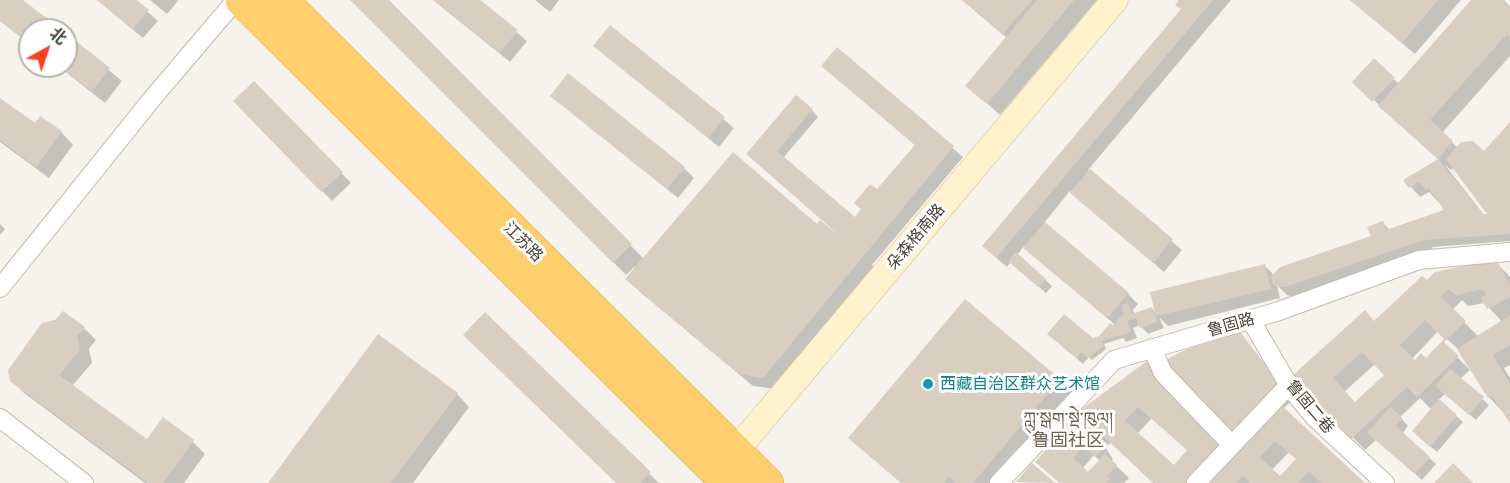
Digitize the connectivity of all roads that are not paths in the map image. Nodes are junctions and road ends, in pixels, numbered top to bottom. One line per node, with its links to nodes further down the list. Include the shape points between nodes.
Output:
1 (236, 0): 6 (street)
2 (242, 0): 12 (highway, 江苏路)
3 (281, 0): 12 (highway, 江苏路)
4 (1115, 0): 12 (street, 朵森格南路)
5 (1510, 252): 7 (street, 鲁固路, via 1419,260)
6 (0, 288)
7 (1250, 320): 8 (street, 鲁固路); 9 (street, 鲁固二巷)
8 (1152, 348): 11 (street, via 1163,374); 15 (street, 鲁固路, via 1114,360)
9 (1289, 385): 11 (street); 17 (street, 鲁固二巷, via 1315,418)
10 (0, 418): 13 (street)
11 (1232, 445): 16 (street)
12 (727, 470): 14 (highway, 江苏路)
13 (84, 483)
14 (767, 483)
15 (999, 483)
16 (1196, 483)
17 (1385, 483)

